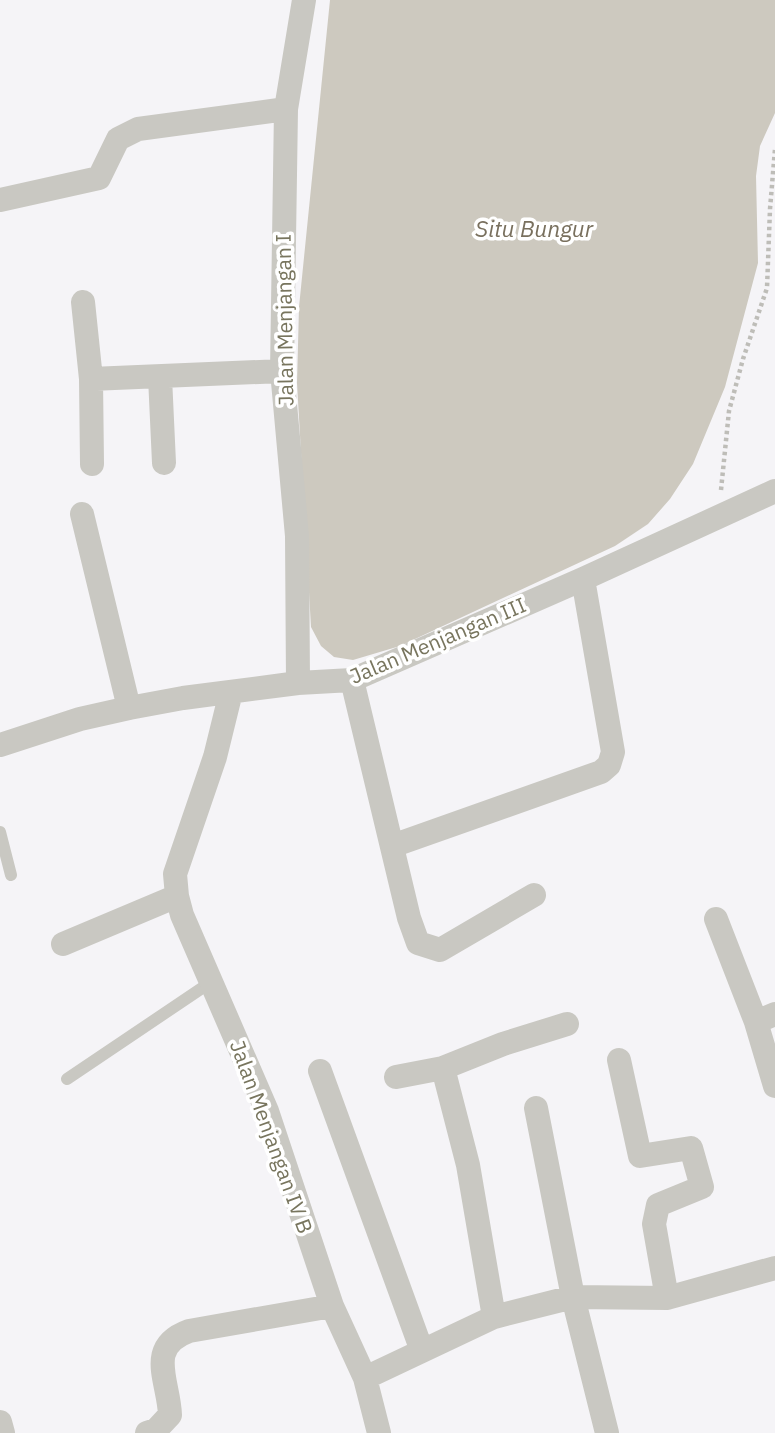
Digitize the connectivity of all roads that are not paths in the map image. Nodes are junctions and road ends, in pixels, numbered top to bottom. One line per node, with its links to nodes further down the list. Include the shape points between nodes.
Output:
1 (304, 0): 2 (street, Jalan Menjangan I)
2 (286, 109): 3 (street, via 138,129 118,139 99,178); 5 (street, Jalan Menjangan I)
3 (0, 200)
4 (83, 302): 7 (street)
5 (282, 371): 6 (street); 14 (street, Jalan Menjangan I, via 297,536)
6 (160, 377): 7 (street); 9 (street)
7 (91, 379): 8 (street)
8 (92, 464)
9 (164, 464)
10 (775, 491): 12 (street, Jalan Menjangan III)
11 (82, 513): 16 (street)
12 (583, 579): 13 (street, Jalan Menjangan III); 19 (street, via 613,752 609,765 601,772)
13 (352, 680): 14 (street, Jalan Menjangan III); 19 (street)
14 (298, 683): 15 (street, Jalan Menjangan III)
15 (231, 692): 16 (street, Jalan Menjangan III); 22 (street, via 215,757 175,874)
16 (129, 708): 17 (street, Jalan Menjangan III)
17 (0, 746)
18 (0, 832): 20 (lane)
19 (391, 846): 21 (street, via 418,943 440,950)
20 (12, 875)
21 (534, 895)
22 (177, 896): 24 (street); 25 (street, Jalan Menjangan IV B)
23 (716, 919): 26 (street)
24 (63, 944)
25 (211, 982): 32 (lane); 38 (street, Jalan Menjangan IV B, via 267,1111)
26 (766, 1018): 33 (street)
27 (567, 1024): 29 (street)
28 (619, 1060): 37 (street, via 640,1156 691,1149 702,1187 659,1205 654,1224)
29 (443, 1068): 31 (street); 39 (street, via 468,1166)
30 (320, 1071): 40 (street)
31 (396, 1077)
32 (67, 1079)
33 (775, 1086)
34 (536, 1108): 36 (street)
35 (775, 1268): 37 (street)
36 (573, 1297): 37 (street); 39 (street); 46 (street)
37 (667, 1298)
38 (332, 1306): 41 (street, Jalan Menjangan IV B); 44 (street, via 175,1336 163,1352 170,1415)
39 (494, 1317): 40 (street)
40 (422, 1351): 41 (street)
41 (365, 1378): 45 (street, Jalan Menjangan IV B)
42 (0, 1422): 43 (street)
43 (3, 1433)
44 (147, 1433)
45 (379, 1433)
46 (607, 1433)

